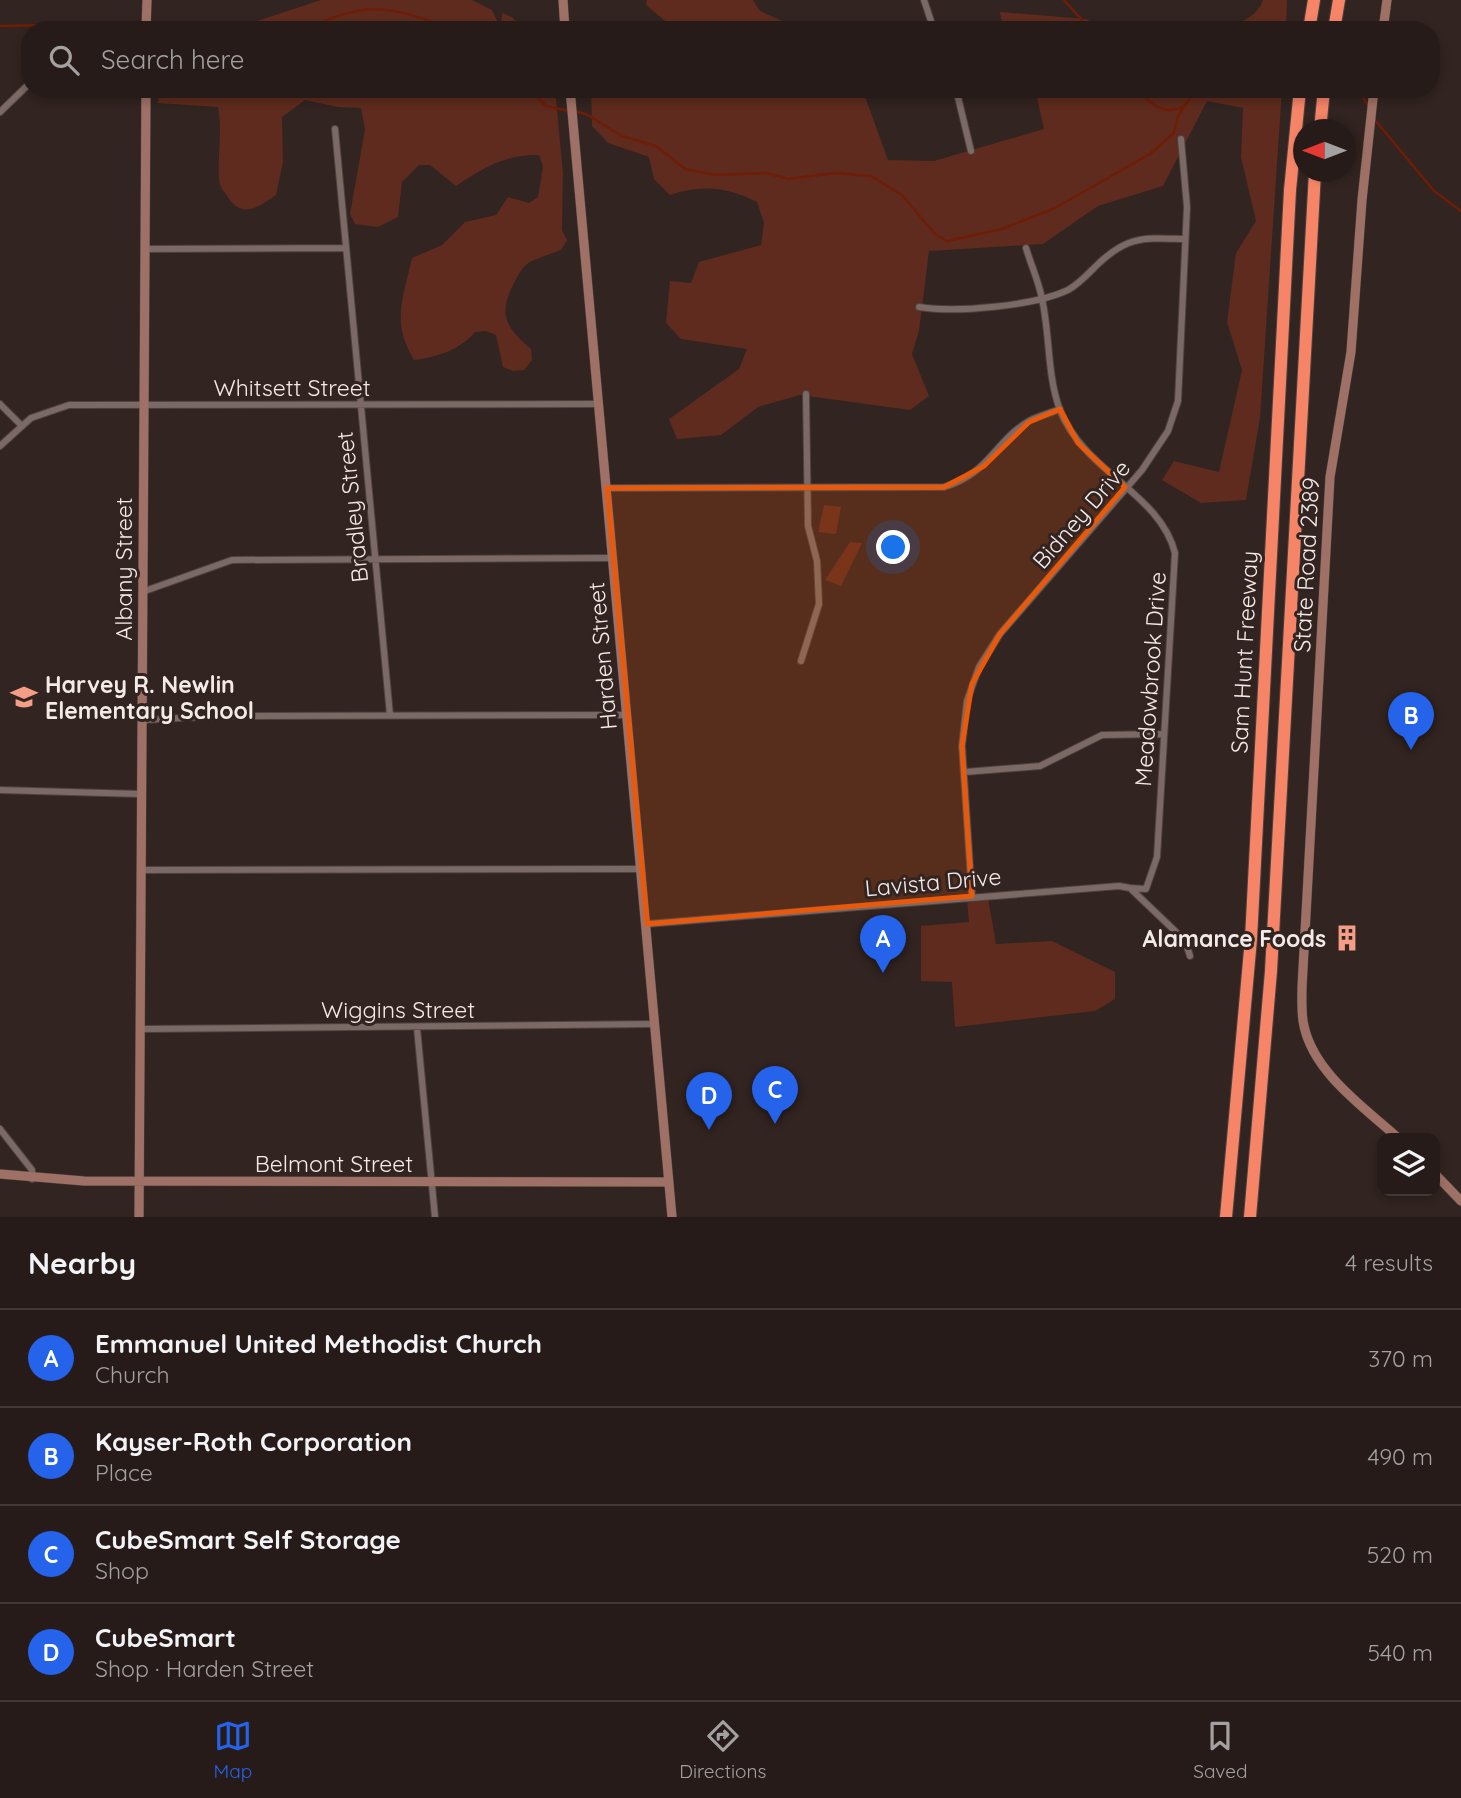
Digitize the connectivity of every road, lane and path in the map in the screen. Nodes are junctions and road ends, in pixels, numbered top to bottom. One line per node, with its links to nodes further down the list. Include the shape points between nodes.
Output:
1 (147, 0): 7 (street)
2 (563, 0): 8 (street)
3 (924, 0): 9 (street)
4 (1314, 0): 10 (highway)
5 (1339, 0): 11 (highway)
6 (1387, 0): 12 (street)
7 (146, 21)
8 (564, 21)
9 (931, 21)
10 (1310, 21)
11 (1336, 21)
12 (1384, 21)
13 (21, 92): 20 (street)
14 (146, 98): 29 (street, Albany Street)
15 (571, 98): 35 (street, Harden Street)
16 (958, 98): 24 (street)
17 (1299, 98): 76 (highway, Sam Hunt Freeway, via 1288,218 1251,939)
18 (1323, 98): 21 (highway)
19 (1373, 98): 65 (street, State Road 2389, via 1351,352 1330,477 1302,987 1303,1024 1310,1045 1334,1079)
20 (0, 112)
21 (1321, 119)
22 (335, 129): 27 (street, Bradley Street)
23 (1181, 139): 26 (street, Bidney Drive)
24 (971, 151)
25 (1314, 182): 63 (highway, Sam Hunt Freeway)
26 (1185, 239): 30 (street, via 1129,241 1112,250 1077,284); 42 (street, Bidney Drive, via 1177,408 1162,442)
27 (345, 248): 29 (street); 34 (street, Bradley Street)
28 (1026, 248): 30 (street, Meadowbrook Drive)
29 (145, 249): 36 (street, Albany Street)
30 (1042, 298): 31 (street, via 961,310); 37 (street, Meadowbrook Drive)
31 (919, 307)
32 (806, 394): 41 (street)
33 (0, 404): 38 (street)
34 (360, 404): 35 (street, Whitsett Street); 36 (street, Whitsett Street); 44 (street, Bradley Street)
35 (598, 404): 40 (street, Harden Street)
36 (143, 405): 38 (street, Whitsett Street, via 69,405 39,413); 45 (street, Albany Street)
37 (1060, 409): 41 (street, via 1029,422 984,466 956,483 931,489); 42 (street, Meadowbrook Drive, via 1078,443)
38 (21, 425): 39 (street, Whitsett Street)
39 (0, 446)
40 (607, 488): 41 (street); 43 (street, Harden Street)
41 (806, 488): 46 (street, via 819,604)
42 (1125, 488): 50 (street, Meadowbrook Drive, via 1162,522 1175,553); 51 (street, Bidney Drive, via 987,653 965,710)
43 (612, 558): 44 (street); 48 (street, Harden Street)
44 (375, 559): 45 (street, via 232,560); 47 (street, Bradley Street)
45 (142, 592): 49 (street, Albany Street)
46 (801, 661)
47 (390, 715): 48 (street); 49 (street)
48 (627, 715): 54 (street, Harden Street)
49 (142, 720): 53 (street, Albany Street)
50 (1162, 734): 51 (street, via 1102,735 1040,766); 56 (street, Meadowbrook Drive, via 1155,869 1146,889)
51 (965, 772): 57 (street, Bidney Drive)
52 (0, 790): 53 (street)
53 (140, 794): 55 (street, Albany Street)
54 (640, 869): 55 (street); 58 (street, Harden Street)
55 (141, 870): 62 (street, Albany Street)
56 (1130, 888): 57 (street, Lavista Drive); 59 (street, via 1186,943)
57 (972, 896): 58 (street, Lavista Drive)
58 (647, 924): 60 (street, Harden Street)
59 (1190, 956)
60 (654, 1024): 61 (street, Wiggins Street); 70 (street, Harden Street)
61 (416, 1028): 62 (street, Wiggins Street); 71 (street)
62 (142, 1029): 69 (street, Albany Street)
63 (1261, 1098): 77 (highway, Sam Hunt Freeway); 78 (highway)
64 (0, 1129): 67 (street, via 32,1170)
65 (1393, 1133)
66 (0, 1174): 67 (street, Belmont Street)
67 (32, 1179): 69 (street, Belmont Street)
68 (1440, 1179): 72 (street)
69 (140, 1182): 71 (street, Belmont Street); 73 (street, Albany Street)
70 (668, 1182): 71 (street, Belmont Street); 75 (street, Harden Street)
71 (431, 1183): 74 (street)
72 (1461, 1201)
73 (139, 1217)
74 (435, 1217)
75 (672, 1217)
76 (1226, 1217)
77 (1250, 1217)
78 (1257, 1217)

